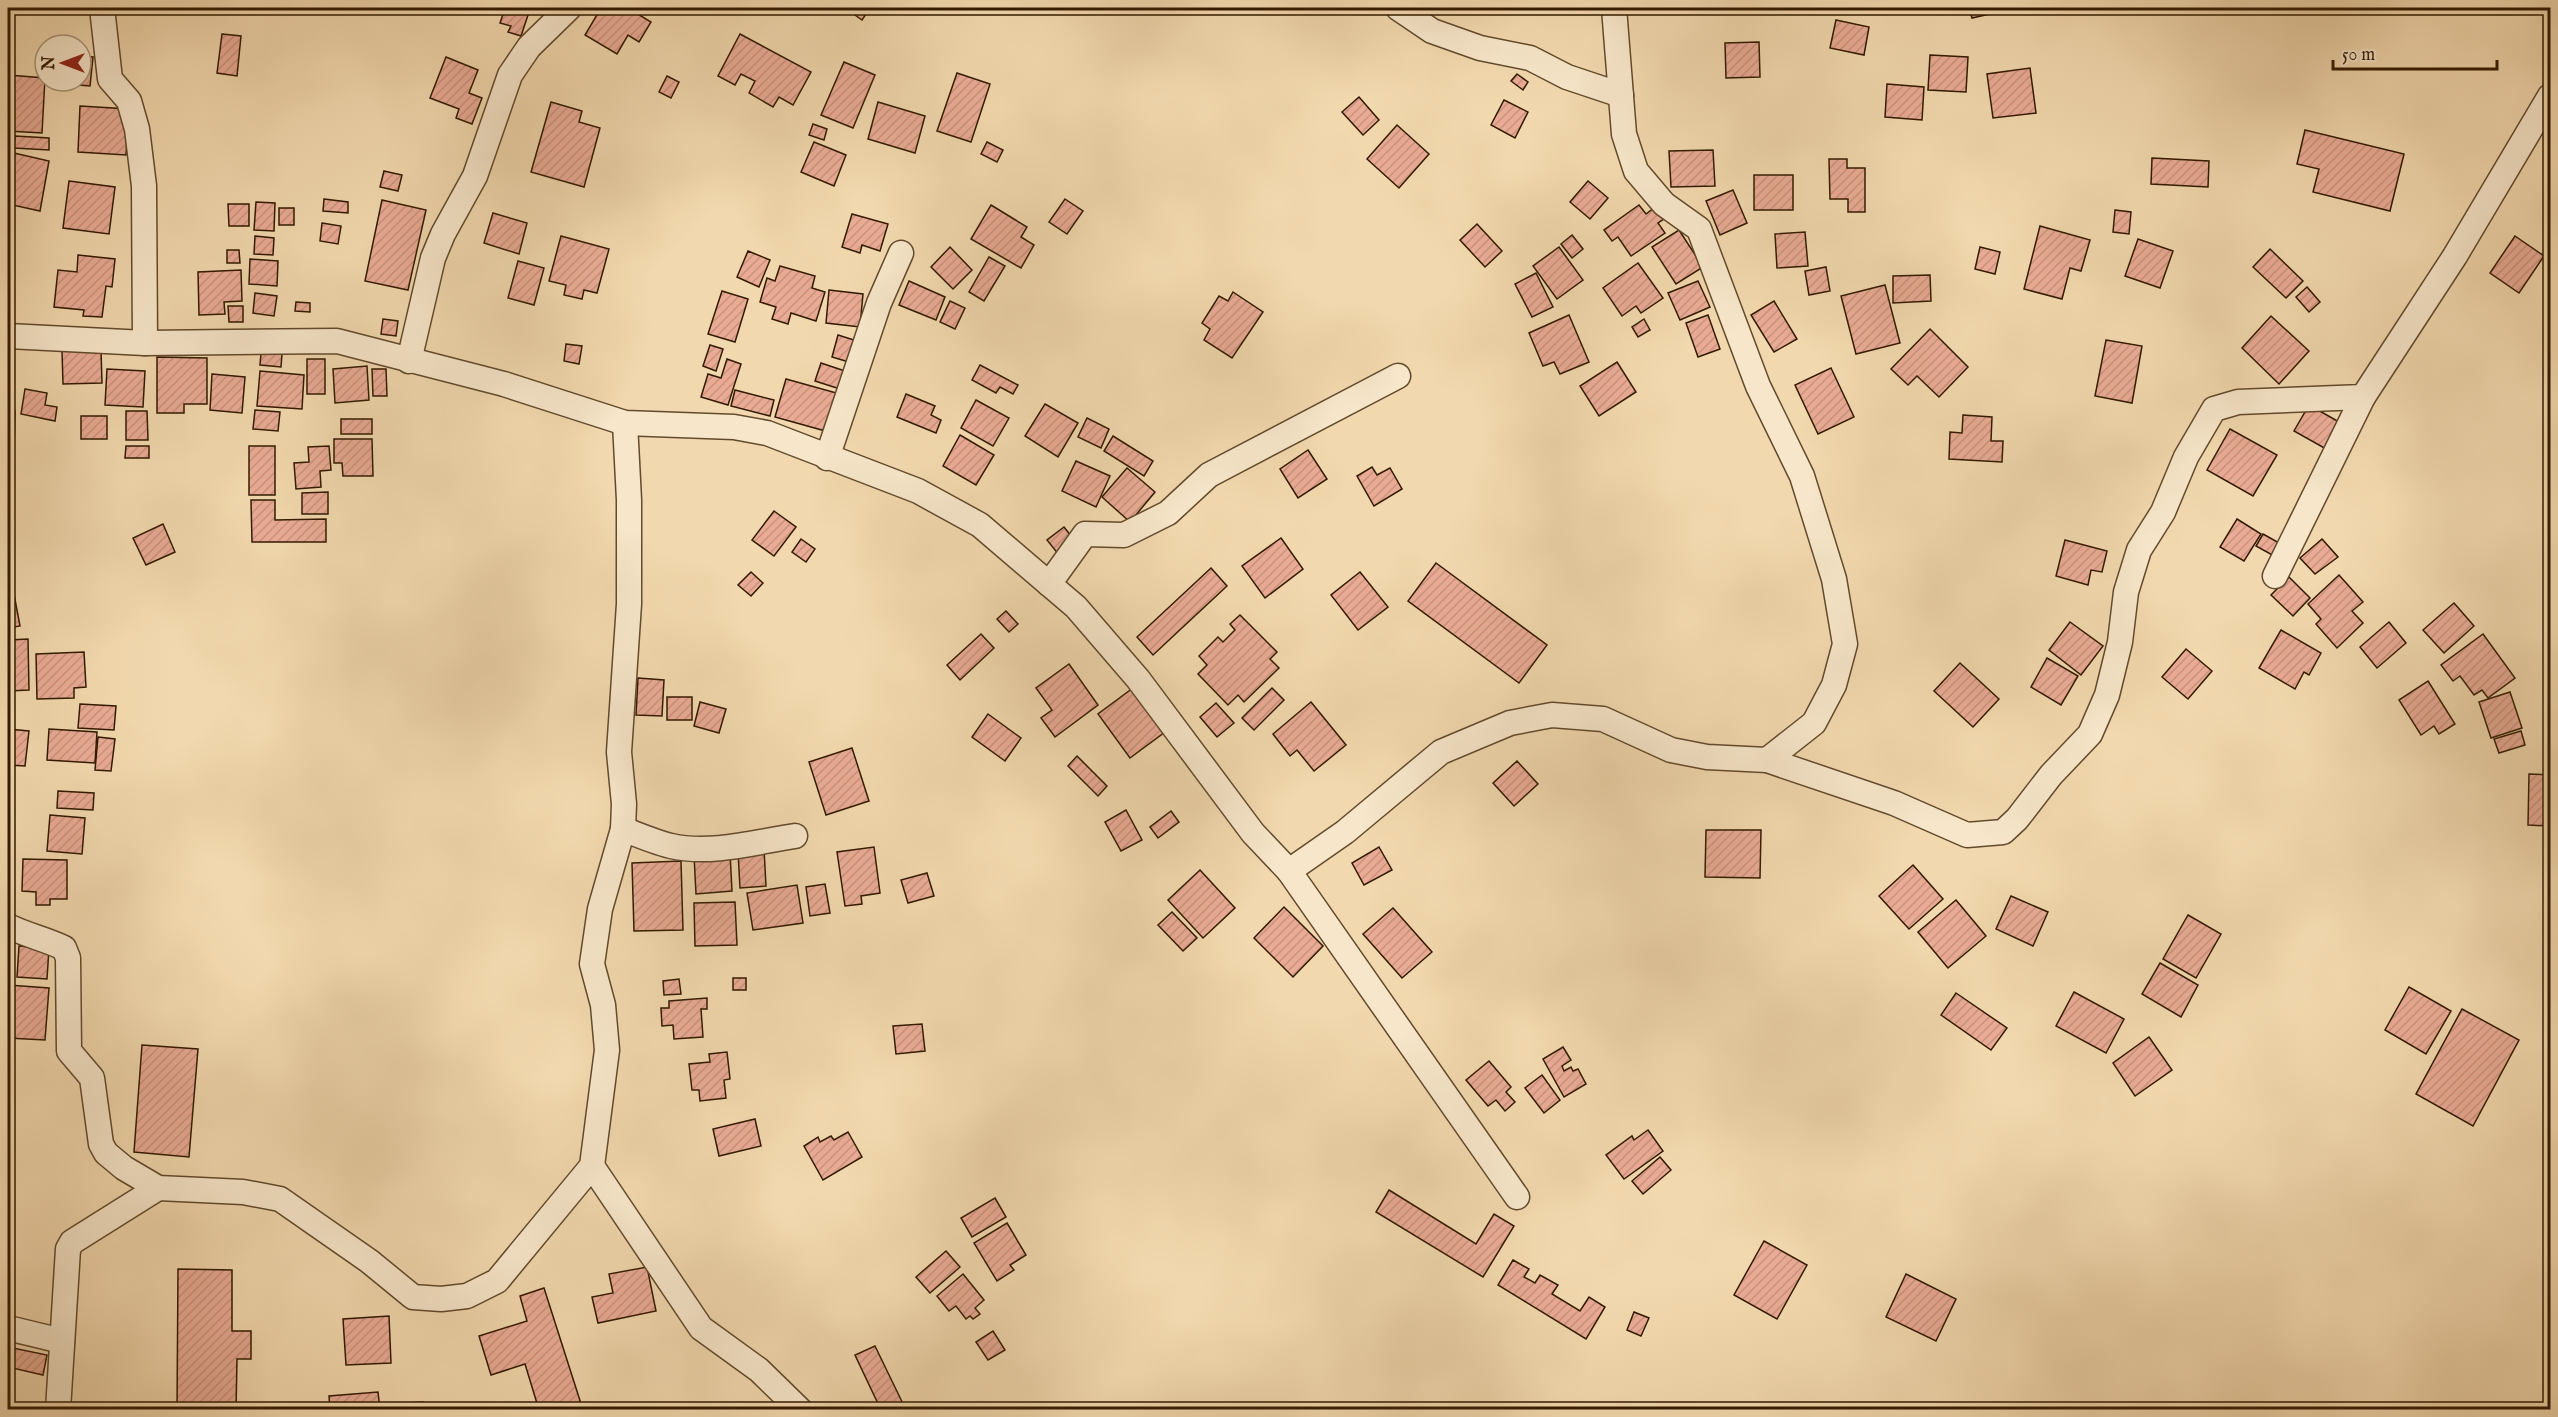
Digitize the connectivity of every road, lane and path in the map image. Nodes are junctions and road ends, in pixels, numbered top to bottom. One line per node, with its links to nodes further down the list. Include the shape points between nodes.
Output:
1 (102, 8): 9 (street, via 110,79 129,101 144,186)
2 (569, 8): 10 (street, via 529,47 510,75 475,176 433,258)
3 (1398, 8): 5 (street, via 1432,31 1480,48 1530,58 1567,77)
4 (1614, 8): 5 (street)
5 (1622, 95): 17 (street, via 1624,134 1636,171 1664,204 1699,229 1758,386 1802,476 1834,579 1845,644 1834,685 1814,723)
6 (2550, 96): 12 (street, via 2455,256)
7 (901, 253): 14 (street, via 879,303)
8 (8, 336): 9 (street)
9 (145, 343): 10 (street, via 325,340)
10 (409, 361): 13 (street, via 504,384)
11 (1398, 376): 16 (street, via 1209,475 1168,513 1124,535 1085,534)
12 (2363, 397): 15 (street); 17 (street, via 2238,402 2214,409 2201,428 2163,512 2139,550 2126,592 2120,642 2107,696 2090,734 2003,832 1967,835 1894,803)
13 (625, 423): 14 (street, via 752,430); 18 (street, via 629,512 619,752)
14 (827, 458): 16 (street, via 918,491 980,525)
15 (2275, 576)
16 (1049, 584): 20 (street, via 1076,606 1130,670 1253,833)
17 (1767, 760): 20 (street, via 1707,757 1671,750 1603,719 1552,716 1510,723 1441,752 1345,832)
18 (623, 829): 19 (street, via 672,846 702,848); 22 (street, via 600,909 592,964 603,1005 607,1050)
19 (795, 836)
20 (1289, 871): 24 (street)
21 (8, 926): 23 (street, via 64,948 68,958 69,1051 92,1078 100,1144 124,1168)
22 (592, 1166): 23 (street, via 497,1281 467,1296 441,1299 413,1297 280,1199 243,1192); 28 (street, via 701,1328 759,1370)
23 (158, 1188): 26 (street, via 72,1242 66,1261)
24 (1517, 1197)
25 (8, 1328): 26 (street)
26 (62, 1341): 27 (street)
27 (58, 1410)
28 (800, 1410)

